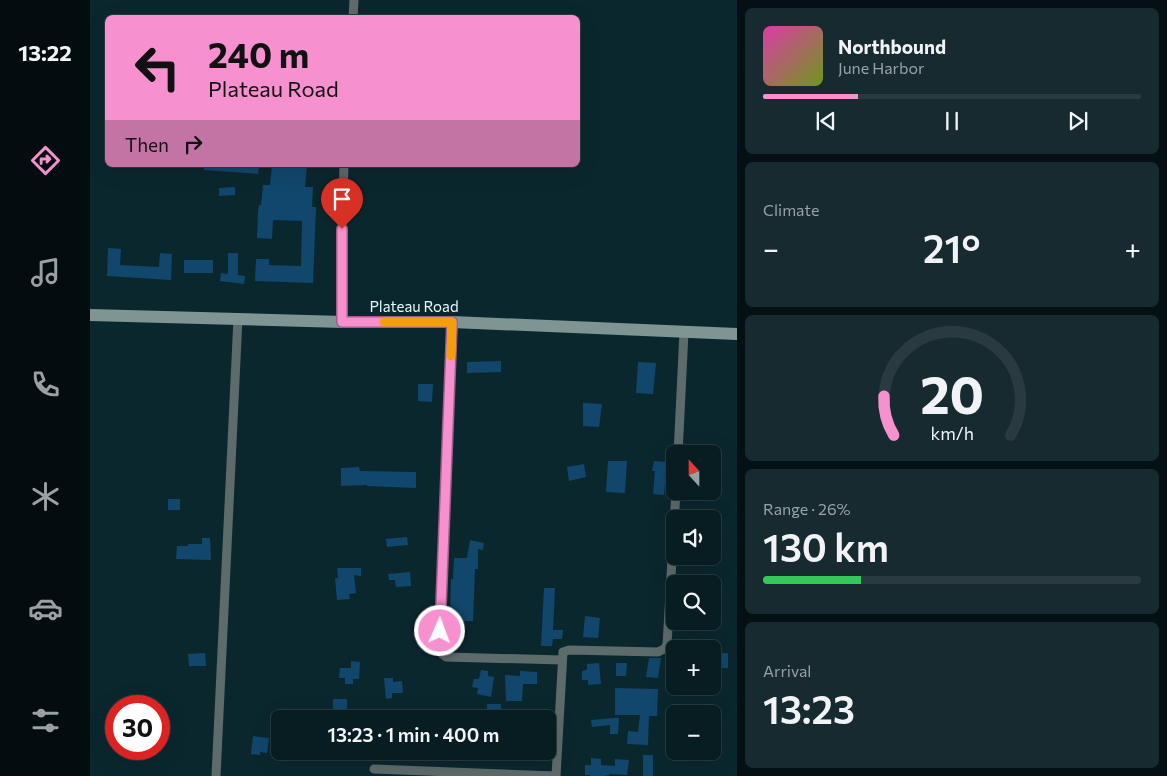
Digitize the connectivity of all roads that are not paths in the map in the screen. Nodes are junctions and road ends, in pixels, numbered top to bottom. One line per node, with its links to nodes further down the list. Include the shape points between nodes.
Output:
1 (354, 0): 2 (street)
2 (353, 15)
3 (344, 167): 6 (street)
4 (90, 315): 5 (street, Plateau Road)
5 (238, 318): 6 (street, Plateau Road); 14 (street)
6 (342, 322): 7 (street, Plateau Road)
7 (452, 322): 8 (street, Plateau Road); 12 (street, via 440,649 446,657)
8 (684, 332): 9 (street, Plateau Road); 10 (street)
9 (737, 334)
10 (678, 445)
11 (675, 500): 12 (street, via 667,645 658,652 569,650 563,652)
12 (562, 660): 15 (street)
13 (374, 769): 15 (street)
14 (216, 776)
15 (556, 776)

